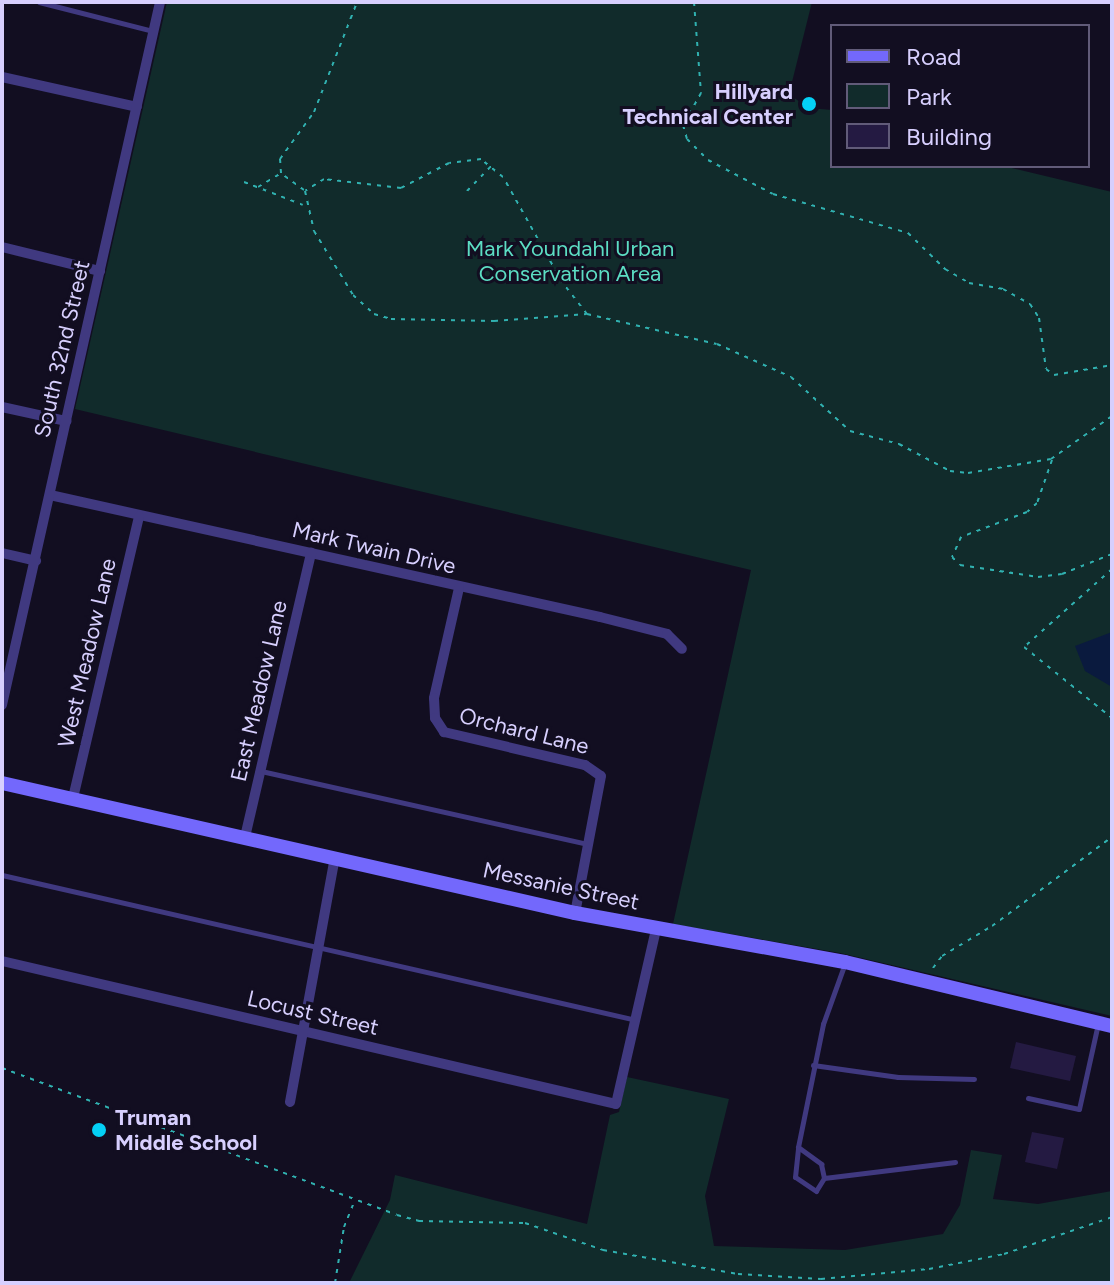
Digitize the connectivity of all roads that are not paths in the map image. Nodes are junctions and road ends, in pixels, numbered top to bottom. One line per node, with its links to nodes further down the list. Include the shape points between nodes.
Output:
1 (39, 2): 3 (lane)
2 (160, 2): 3 (street, South 32nd Street)
3 (153, 31): 5 (street, South 32nd Street)
4 (2, 77): 5 (street)
5 (137, 107): 7 (street, South 32nd Street)
6 (2, 247): 7 (street)
7 (100, 271): 9 (street, South 32nd Street)
8 (2, 407): 9 (street)
9 (66, 421): 10 (street, South 32nd Street)
10 (50, 495): 11 (street, Mark Twain Drive); 14 (street, South 32nd Street)
11 (139, 517): 13 (street, Mark Twain Drive); 20 (street, West Meadow Lane)
12 (2, 553): 14 (street)
13 (311, 553): 15 (street, Mark Twain Drive); 18 (street, East Meadow Lane)
14 (36, 561): 17 (street, South 32nd Street)
15 (459, 588): 16 (street, Mark Twain Drive, via 667,634); 22 (street, Orchard Lane, via 434,698 435,718 444,732 596,770 602,785)
16 (682, 649)
17 (3, 698)
18 (260, 771): 21 (street, East Meadow Lane); 22 (lane)
19 (2, 783): 20 (street, Messanie Street)
20 (73, 798): 21 (street, Messanie Street)
21 (245, 837): 23 (street, Messanie Street)
22 (589, 844): 25 (street, Orchard Lane)
23 (335, 857): 25 (street, Messanie Street); 27 (street)
24 (2, 875): 27 (lane)
25 (575, 913): 26 (street, Messanie Street)
26 (656, 929): 29 (street, Messanie Street); 30 (street)
27 (320, 946): 30 (lane); 32 (street)
28 (2, 961): 32 (street, Locust Street)
29 (845, 962): 31 (street, Messanie Street); 33 (lane)
30 (638, 1020): 32 (street, Locust Street, via 616,1104)
31 (1105, 1024): 35 (lane, via 1079,1109)
32 (303, 1031): 36 (street)
33 (813, 1065): 34 (lane, via 898,1077); 37 (lane)
34 (974, 1079)
35 (1028, 1098)
36 (290, 1102)
37 (798, 1147): 39 (lane, via 821,1164); 39 (lane, via 795,1177 816,1191)
38 (955, 1162): 39 (lane)
39 (824, 1178)

